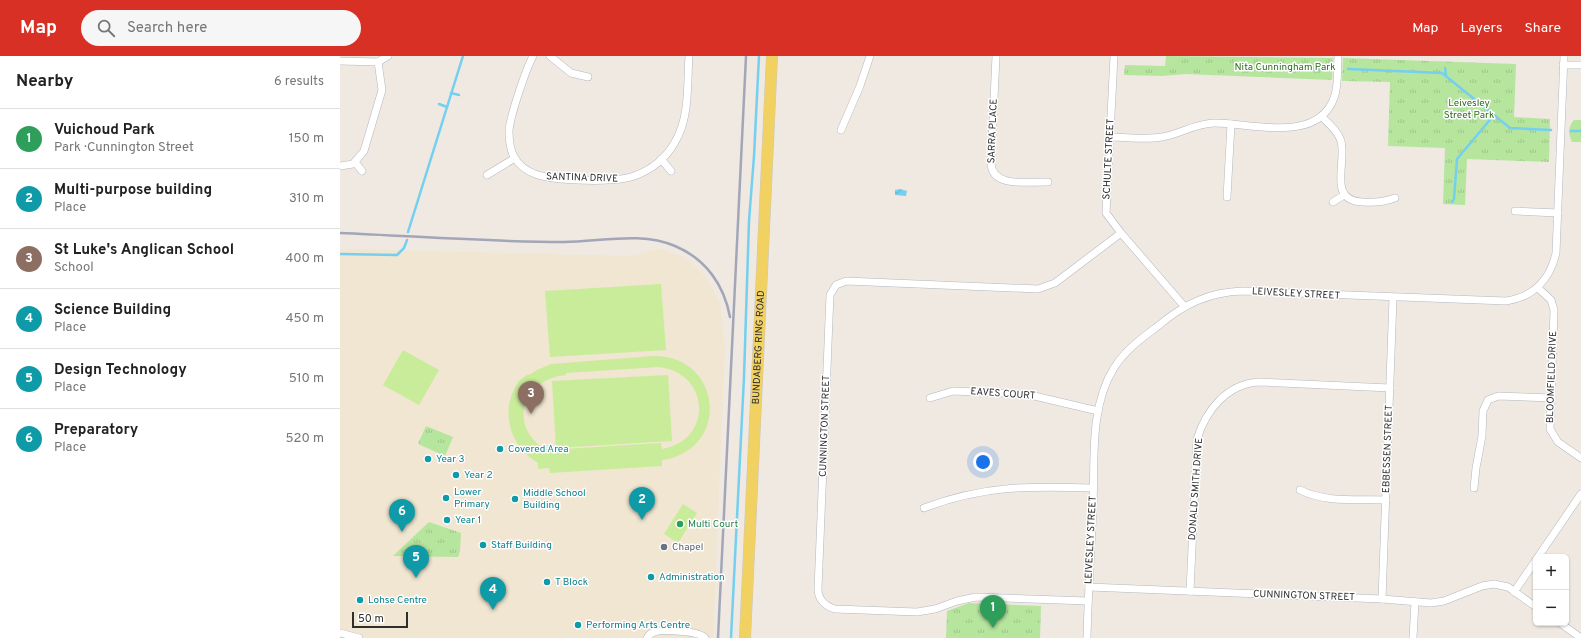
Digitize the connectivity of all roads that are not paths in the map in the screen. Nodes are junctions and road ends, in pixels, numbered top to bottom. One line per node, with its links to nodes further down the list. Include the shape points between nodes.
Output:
1 (388, 56): 12 (street)
2 (533, 56): 20 (street, via 509,129 510,144)
3 (550, 56): 15 (street, via 571,73)
4 (689, 56): 21 (street, SANTINA DRIVE, via 683,121 674,143)
5 (772, 56): 64 (main road, BUNDABERG RING ROAD)
6 (870, 56): 18 (street)
7 (996, 56): 27 (street, SARRA PLACE, via 991,164 993,177 1007,181)
8 (1114, 56): 19 (street, SCHULTE STREET)
9 (1338, 56): 16 (street, via 1336,92)
10 (1564, 56): 13 (street, LEIVESLEY STREET)
11 (340, 61): 12 (street)
12 (378, 62): 22 (street, via 382,82 380,98 364,151)
13 (1563, 65): 14 (street); 33 (street, LEIVESLEY STREET)
14 (1581, 65)
15 (588, 77)
16 (1322, 117): 17 (street, via 1310,124 1295,127); 28 (street, via 1340,140 1340,186)
17 (1231, 124): 19 (street, via 1198,126 1162,137); 29 (street)
18 (841, 130)
19 (1110, 137): 34 (street, SCHULTE STREET, via 1106,213)
20 (515, 158): 21 (street, SANTINA DRIVE, via 526,170 543,177 612,180 638,174); 26 (street)
21 (662, 159): 25 (street)
22 (355, 162): 23 (street, via 349,166); 24 (street)
23 (340, 166)
24 (362, 171)
25 (671, 171)
26 (487, 176)
27 (1048, 182)
28 (1344, 195): 30 (street, via 1360,202 1384,202); 31 (street)
29 (1227, 197)
30 (1396, 198)
31 (1333, 202)
32 (1515, 211): 33 (street)
33 (1558, 213): 35 (street, LEIVESLEY STREET, via 1554,261 1548,276)
34 (1121, 233): 37 (street, SCHULTE STREET); 55 (street, CUNNINGTON STREET, via 1055,283 1045,287 846,281 833,282 830,295 818,589 821,606 917,612 976,597)
35 (1538, 288): 36 (street, LEIVESLEY STREET, via 1522,298 1506,302); 40 (street, BLOOMFIELD DRIVE, via 1551,300 1554,310)
36 (1393, 298): 37 (street, LEIVESLEY STREET, via 1231,292 1208,296); 38 (street, EBBESSEN STREET)
37 (1184, 306): 41 (street, LEIVESLEY STREET, via 1132,347 1119,361 1106,384)
38 (1390, 388): 47 (street, EBBESSEN STREET); 52 (street, DONALD SMITH DRIVE, via 1259,382 1243,385 1220,399 1206,417 1197,439)
39 (930, 398): 41 (street, EAVES COURT, via 953,392 1026,394)
40 (1551, 398): 42 (street, BLOOMFIELD DRIVE, via 1552,434 1558,442); 44 (street, via 1485,397)
41 (1098, 411): 43 (street, LEIVESLEY STREET)
42 (1581, 458)
43 (1094, 488): 48 (street, via 1033,486 985,490); 51 (street, LEIVESLEY STREET)
44 (1474, 488)
45 (1300, 490): 47 (street, via 1322,498)
46 (1581, 494): 49 (street)
47 (1386, 500): 54 (street, EBBESSEN STREET)
48 (924, 508)
49 (1540, 554)
50 (1533, 564): 53 (street)
51 (1089, 587): 52 (street, CUNNINGTON STREET); 55 (street, LEIVESLEY STREET)
52 (1190, 591): 54 (street, CUNNINGTON STREET)
53 (1514, 592): 56 (street, CUNNINGTON STREET, via 1501,585 1487,584 1444,601); 57 (street, CUNNINGTON STREET)
54 (1382, 599): 56 (street, CUNNINGTON STREET)
55 (1088, 601): 65 (street, LEIVESLEY STREET)
56 (1415, 602): 66 (street)
57 (1533, 605)
58 (1565, 626): 60 (street)
59 (340, 632): 61 (street)
60 (1580, 636)
61 (359, 638)
62 (647, 638): 63 (street, via 651,633 658,631 698,633)
63 (705, 638)
64 (745, 638)
65 (1087, 638)
66 (1414, 638)

